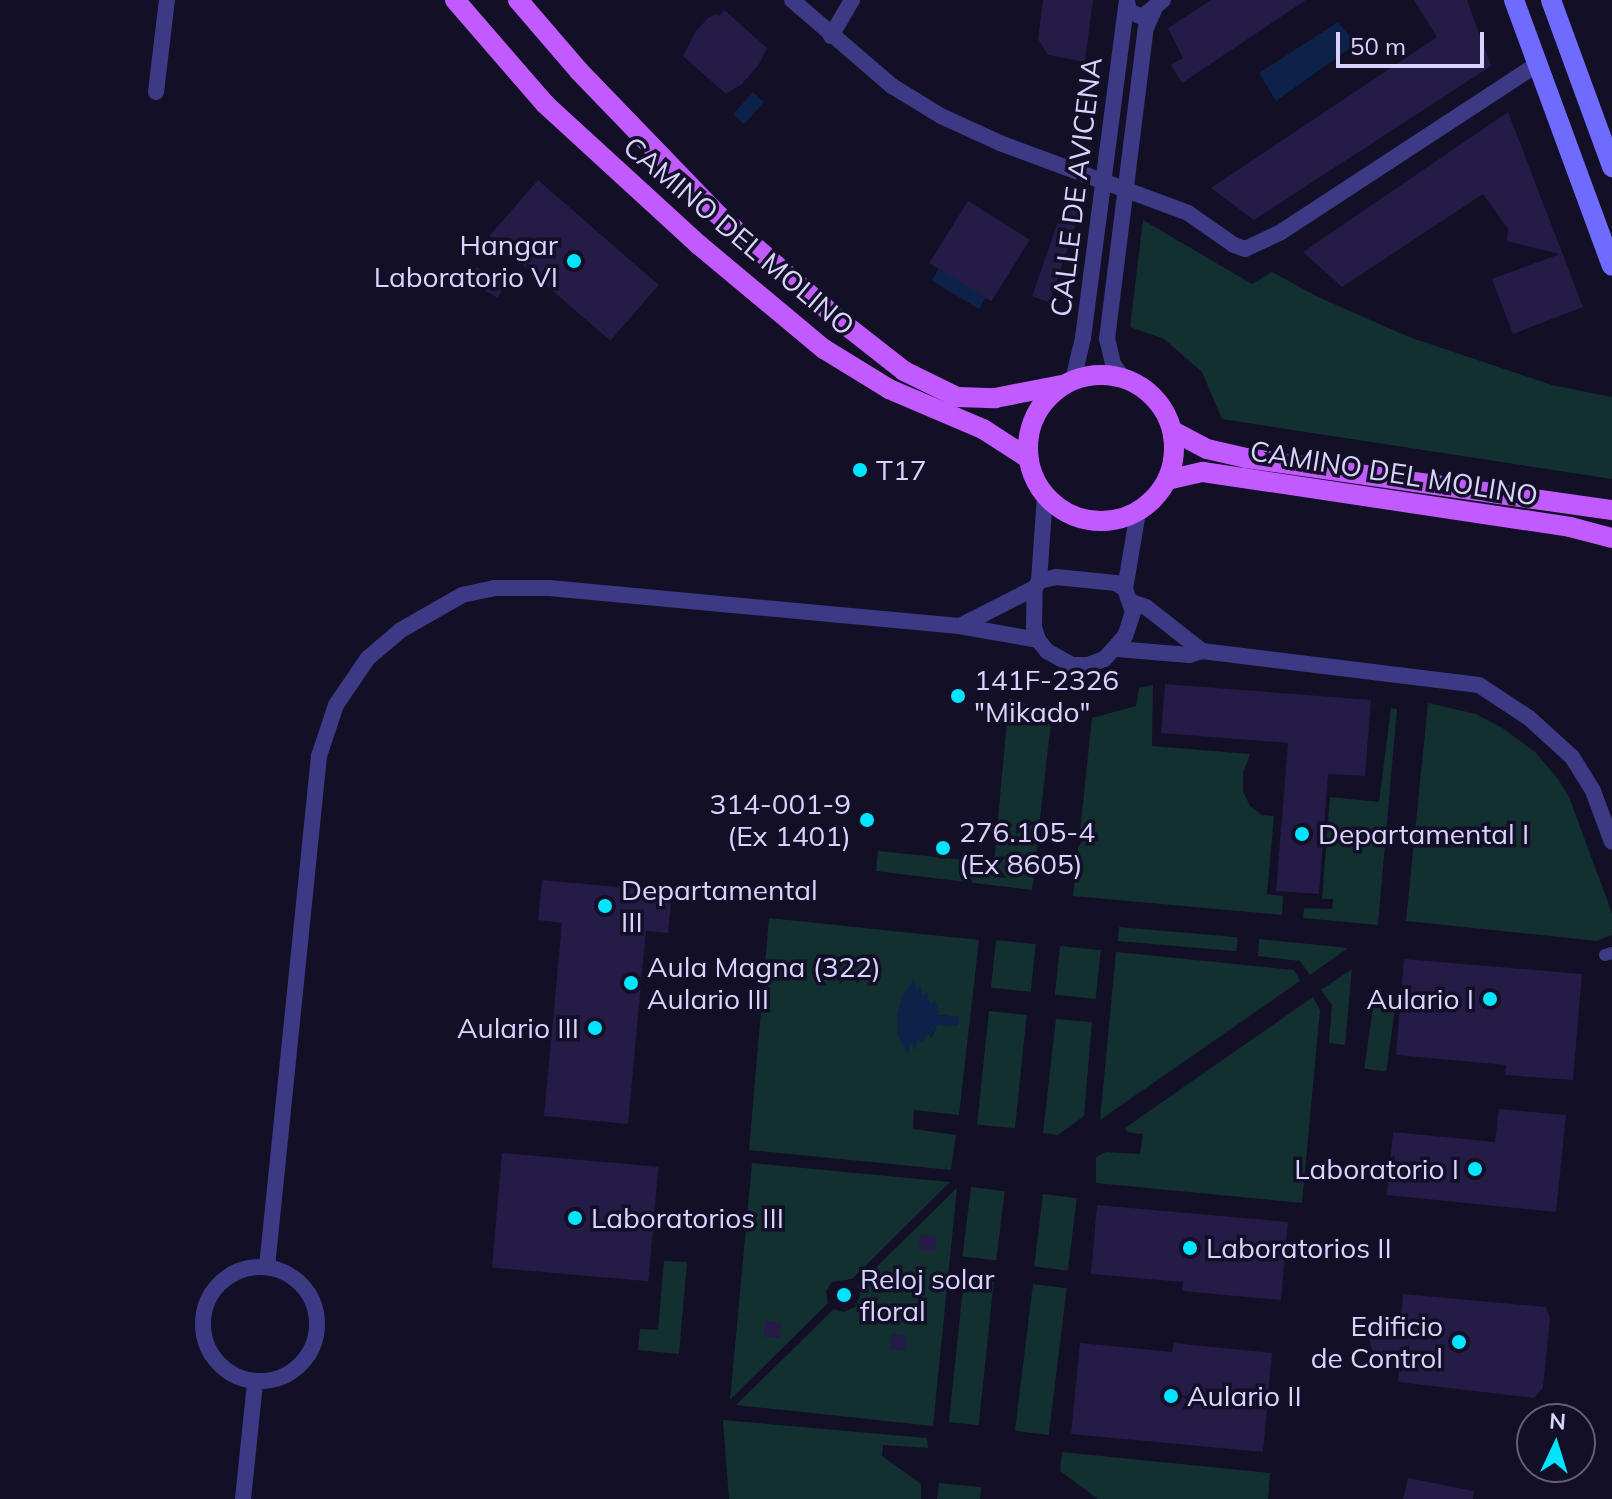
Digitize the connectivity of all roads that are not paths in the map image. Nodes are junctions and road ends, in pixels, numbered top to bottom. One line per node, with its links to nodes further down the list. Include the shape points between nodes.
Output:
1 (167, 0): 12 (street)
2 (455, 0): 20 (main road, CAMINO DEL MOLINO, via 545,104 699,245 824,349 889,389 983,429)
3 (518, 0): 18 (main road, CAMINO DEL MOLINO, via 716,213 904,371 957,397 995,398)
4 (792, 0): 10 (street)
5 (852, 0): 10 (street)
6 (1127, 0): 9 (street, via 1135,16); 14 (street, CALLE DE AVICENA)
7 (1514, 0): 11 (main road)
8 (1551, 0): 13 (main road)
9 (1158, 5): 15 (street, via 1146,28)
10 (831, 36): 14 (street, via 892,86 941,116)
11 (1538, 64): 15 (street, via 1245,249 1188,213); 16 (main road)
12 (156, 92)
13 (1612, 167)
14 (1101, 178): 15 (street); 18 (street, CALLE DE AVICENA, via 1083,338)
15 (1125, 187): 17 (street, via 1107,339)
16 (1612, 266)
17 (1123, 378): 18 (main road, via 1098,375); 19 (main road, via 1155,398)
18 (1067, 383): 20 (main road, via 1034,417)
19 (1173, 431): 21 (main road, via 1174,456); 23 (main road, CAMINO DEL MOLINO, via 1207,449 1246,458)
20 (1028, 458): 22 (main road)
21 (1167, 480): 24 (main road); 25 (main road, CAMINO DEL MOLINO, via 1203,472 1570,527)
22 (1045, 496): 24 (main road, via 1088,521 1122,519); 26 (street)
23 (1612, 510)
24 (1138, 512): 27 (street)
25 (1612, 538)
26 (1037, 584): 27 (street, via 1056,577 1116,583); 28 (street); 29 (street)
27 (1128, 595): 30 (street, via 1133,612); 31 (street)
28 (959, 626): 29 (street); 33 (street, via 549,588 494,588 462,595 401,630 368,658 336,705 319,756)
29 (1038, 640): 30 (street, via 1072,665 1088,665)
30 (1117, 649): 31 (street, via 1189,655)
31 (1202, 651): 32 (street, via 1479,685 1529,718 1572,757 1593,791)
32 (1612, 842)
33 (267, 1267): 34 (street, via 305,1288 318,1329 304,1362 290,1374); 34 (street, via 231,1274 217,1285 203,1318 207,1345 222,1368)
34 (255, 1382): 35 (street)
35 (243, 1499)

